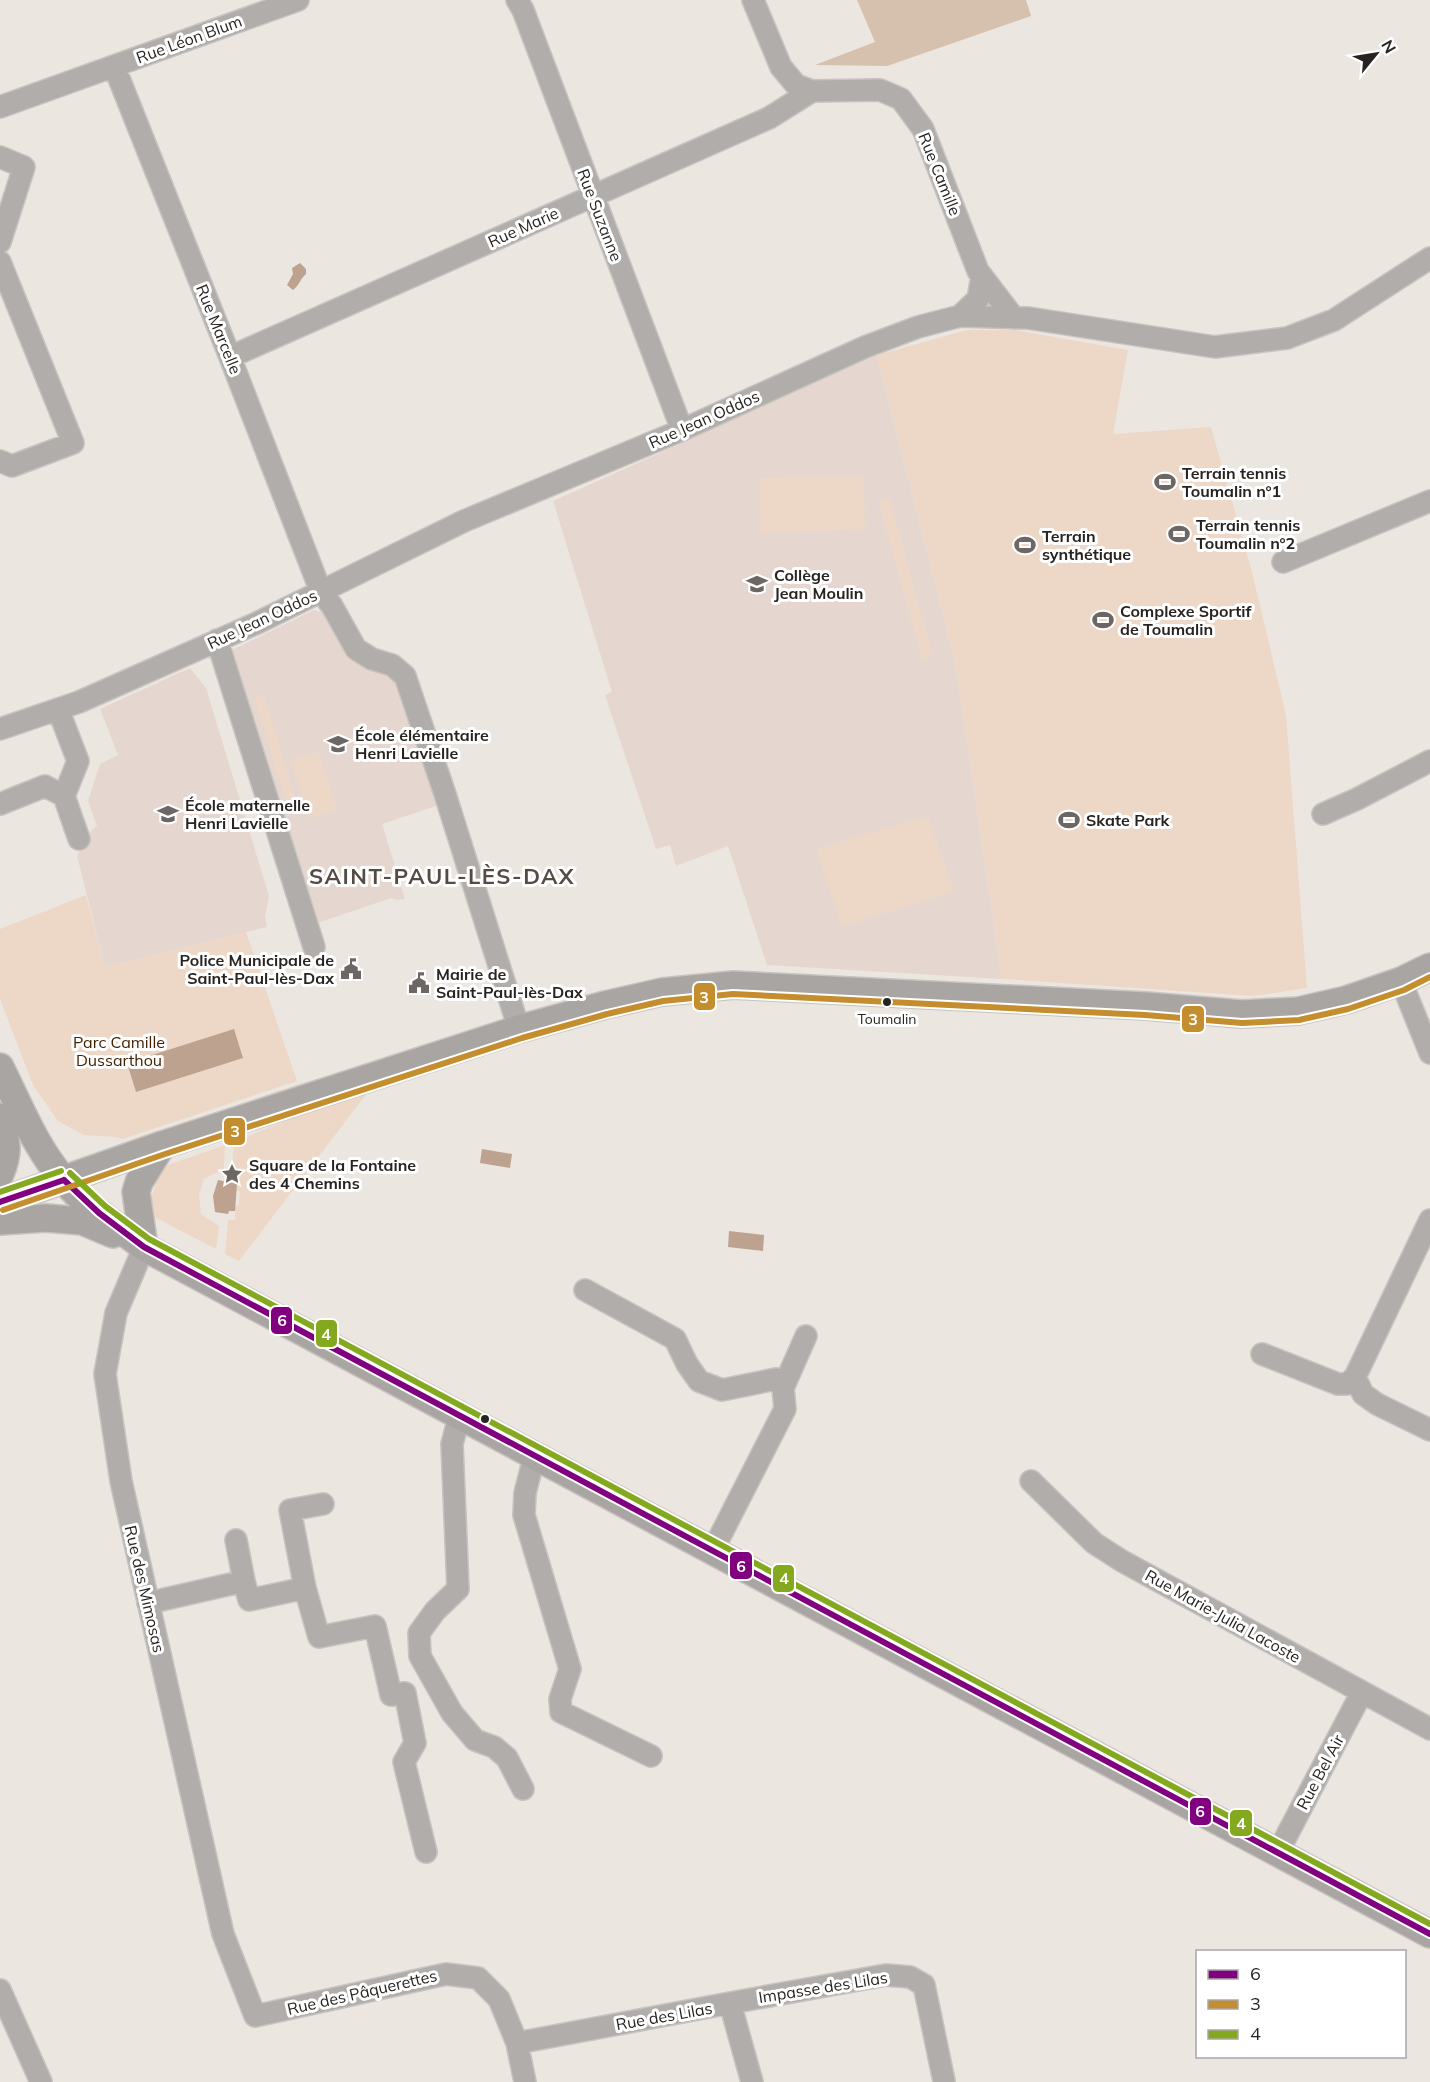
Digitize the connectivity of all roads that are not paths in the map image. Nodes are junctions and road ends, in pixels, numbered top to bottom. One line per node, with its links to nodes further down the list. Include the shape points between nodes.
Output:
1 (298, 0): 4 (street, Rue Léon Blum)
2 (517, 0): 8 (street, Rue Suzanne)
3 (753, 0): 5 (street, via 781,67 796,85)
4 (114, 66): 6 (street, Rue Léon Blum); 15 (street, Rue Marcelle)
5 (812, 91): 8 (street, Rue Marie, via 769,118); 12 (street, Rue Camille, via 880,90 901,99 923,129)
6 (0, 107)
7 (0, 157): 9 (street, via 24,167)
8 (593, 196): 15 (street, Rue Marie); 16 (street, Rue Suzanne)
9 (0, 242)
10 (1430, 258): 14 (street, Rue Jean Oddos, via 1334,320 1287,338 1215,346)
11 (0, 262): 17 (street, via 73,443 12,466)
12 (982, 276): 13 (street, via 978,299); 14 (street, Rue Camille)
13 (960, 316): 14 (street, Rue Jean Oddos); 16 (street, Rue Jean Oddos, via 865,347)
14 (1014, 318)
15 (230, 357): 20 (street, Rue Marcelle)
16 (682, 430): 20 (street, Rue Jean Oddos, via 464,521)
17 (0, 461)
18 (1430, 501): 19 (street)
19 (1283, 561)
20 (321, 592): 21 (street, Rue Jean Oddos); 32 (street, Rue Marcelle, via 356,649 392,665 405,676)
21 (217, 640): 22 (street, Rue Jean Oddos); 29 (street)
22 (58, 709): 23 (street, Rue Jean Oddos); 25 (street, via 78,761)
23 (0, 729)
24 (1430, 761): 27 (street)
25 (64, 796): 26 (street, via 45,786); 28 (street)
26 (0, 804)
27 (1323, 814)
28 (79, 839)
29 (314, 947)
30 (1430, 967): 31 (main road)
31 (1401, 981): 32 (main road, via 1299,1011 1242,1014 733,985 662,992); 33 (street)
32 (519, 1029): 36 (main road)
33 (1430, 1053)
34 (0, 1067): 38 (main road, via 43,1152)
35 (0, 1117): 37 (main road, via 7,1142)
36 (162, 1145): 38 (main road); 42 (main road, via 136,1192)
37 (0, 1174)
38 (64, 1180): 39 (main road); 42 (main road)
39 (0, 1202)
40 (1430, 1220): 46 (street)
41 (0, 1221): 42 (main road, via 82,1221)
42 (144, 1247): 48 (main road); 57 (street, Rue des Mimosas, via 116,1313 105,1374 121,1481)
43 (585, 1290): 47 (street, via 675,1339 699,1380 722,1390 776,1379)
44 (806, 1336): 47 (street)
45 (1262, 1354): 46 (street, via 1338,1384 1347,1384)
46 (1355, 1377): 49 (street, via 1362,1394)
47 (783, 1388): 54 (street, via 785,1409)
48 (460, 1414): 50 (main road); 61 (street, via 452,1444 458,1589 419,1633 420,1656 452,1713 475,1740 494,1747 507,1758)
49 (1430, 1430)
50 (535, 1454): 54 (main road); 60 (street, via 524,1515 570,1669 560,1699 561,1712)
51 (1031, 1481): 58 (street, Rue Marie-Julia Lacoste, via 1095,1543 1122,1561)
52 (323, 1504): 56 (street, via 290,1510)
53 (236, 1540): 55 (street)
54 (713, 1550): 63 (main road)
55 (244, 1581): 56 (street, via 249,1600); 57 (street)
56 (305, 1588): 62 (street, via 319,1637 375,1626 391,1695 405,1693 415,1743 404,1762)
57 (148, 1603): 64 (street, Rue des Mimosas)
58 (1362, 1692): 59 (street, Rue Marie-Julia Lacoste); 63 (street, Rue Bel Air)
59 (1430, 1729)
60 (651, 1756)
61 (523, 1789)
62 (426, 1852)
63 (1278, 1852): 65 (main road)
64 (223, 1934): 68 (street, Rue des Pâquerettes, via 255,2016 446,1974 478,1978 499,1999)
65 (1430, 1934)
66 (0, 1990): 70 (street)
67 (730, 2003): 68 (street, Rue des Lilas); 69 (street, Impasse des Lilas, via 886,1975 910,1977 924,1985); 72 (street, Rue des Lilas)
68 (517, 2043): 71 (street, Rue des Pâquerettes)
69 (944, 2081)
70 (41, 2082)
71 (525, 2082)
72 (752, 2082)

